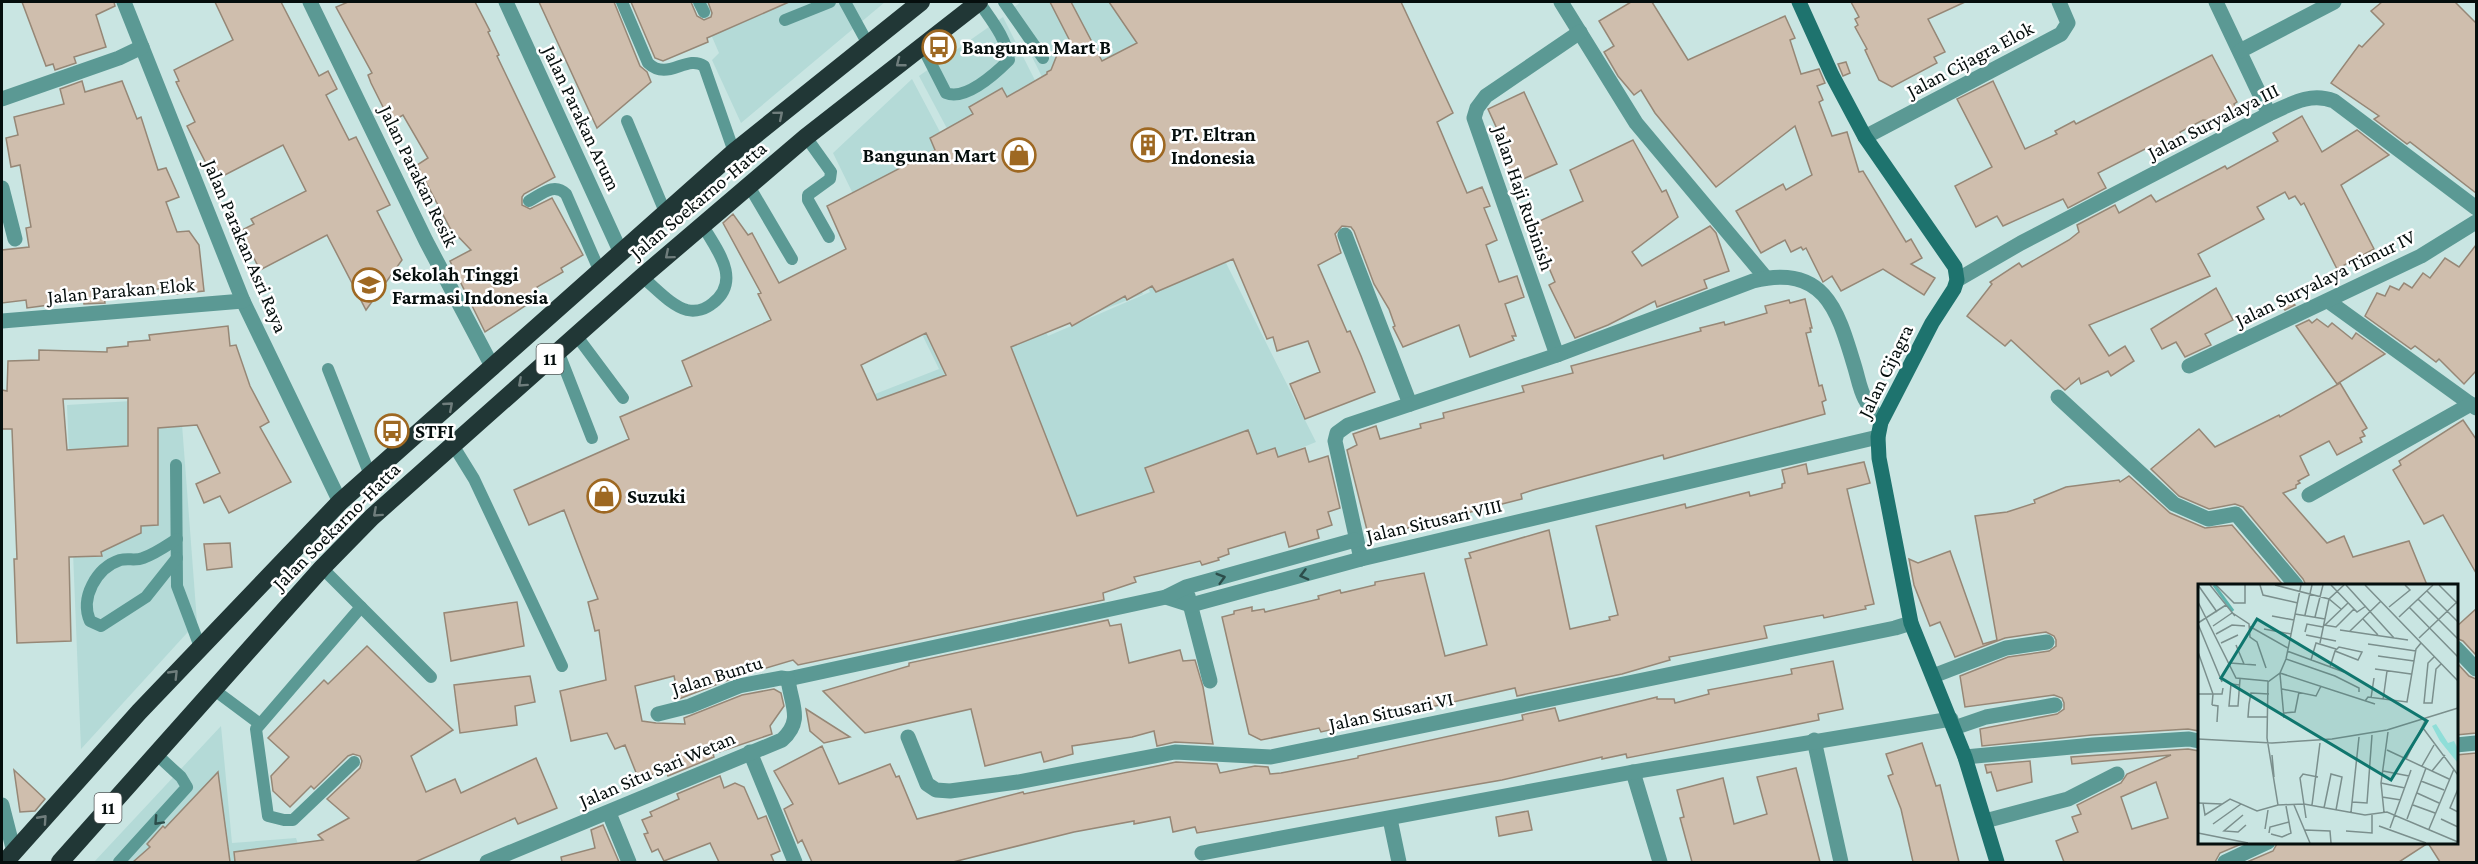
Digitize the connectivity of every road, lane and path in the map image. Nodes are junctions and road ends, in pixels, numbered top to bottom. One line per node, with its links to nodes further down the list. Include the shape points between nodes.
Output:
1 (124, 2): 19 (street, Jalan Parakan Asri Raya)
2 (310, 2): 51 (street, Jalan Parakan Resik, via 426,241)
3 (506, 2): 38 (street, Jalan Parakan Arum)
4 (622, 2): 27 (lane, via 648,63 655,70 693,63 704,66)
5 (830, 2): 15 (lane)
6 (845, 2): 17 (lane)
7 (921, 2): 17 (highway, Jalan Soekarno-Hatta / 11)
8 (979, 2): 18 (highway, Jalan Soekarno-Hatta / 11); 18 (lane, via 1007,47 1009,60 1001,68 964,94 953,96 946,93)
9 (1004, 2): 21 (lane)
10 (1561, 2): 16 (street)
11 (1799, 2): 26 (street)
12 (2059, 2): 26 (street, Jalan Cijagra Elok, via 2068,23 2061,34)
13 (2216, 2): 20 (street)
14 (2334, 2): 20 (street)
15 (784, 20)
16 (1580, 32): 42 (street, via 1636,123); 49 (street, Jalan Haji Rubinish, via 1486,96 1474,118)
17 (868, 44): 27 (highway, Jalan Soekarno-Hatta / 11, one-way to 17)
18 (922, 46): 25 (highway, Jalan Soekarno-Hatta / 11, one-way to 25)
19 (142, 47): 22 (street); 44 (street, Jalan Parakan Asri Raya)
20 (2240, 51): 23 (street)
21 (1044, 58)
22 (2, 99)
23 (2269, 114): 31 (street, Jalan Suryalaya III, via 2303,99 2324,97 2334,101); 43 (street, Jalan Suryalaya III)
24 (627, 121): 32 (lane)
25 (806, 137): 28 (highway, Jalan Soekarno-Hatta / 11); 36 (lane, via 831,172 830,179 808,195)
26 (1865, 137): 43 (street, via 1955,267)
27 (734, 152): 32 (highway, Jalan Soekarno-Hatta / 11)
28 (749, 186): 34 (highway, Jalan Soekarno-Hatta / 11); 39 (lane)
29 (2, 188): 37 (street)
30 (529, 201): 40 (lane, via 554,187 561,188)
31 (2476, 208)
32 (665, 212): 38 (highway, Jalan Soekarno-Hatta / 11)
33 (2476, 222): 45 (street, Jalan Suryalaya Timur IV, via 2421,256)
34 (703, 226): 41 (highway, Jalan Soekarno-Hatta / 11, one-way to 41); 41 (lane, via 725,266 728,280 713,303 699,310 686,310)
35 (1345, 235): 55 (street)
36 (830, 237)
37 (15, 239)
38 (621, 253): 40 (highway, Jalan Soekarno-Hatta / 11)
39 (792, 259)
40 (600, 272): 51 (highway, Jalan Soekarno-Hatta / 11)
41 (642, 277): 47 (highway, Jalan Soekarno-Hatta / 11)
42 (1766, 278): 49 (street, Jalan Situsari VIII); 57 (street, via 1800,280 1826,296 1836,310 1864,399)
43 (1958, 280): 57 (street, Jalan Cijagra)
44 (243, 301): 46 (street, Jalan Parakan Elok); 63 (street, Jalan Parakan Asri Raya)
45 (2328, 301): 50 (street, Jalan Suryalaya Timur IV); 56 (street)
46 (2, 321)
47 (576, 335): 48 (highway, Jalan Soekarno-Hatta / 11); 54 (lane)
48 (558, 351): 58 (lane); 59 (highway, Jalan Soekarno-Hatta / 11, one-way to 59)
49 (1557, 355): 55 (street, Jalan Situsari VIII)
50 (2189, 366)
51 (493, 368): 61 (highway, Jalan Soekarno-Hatta / 11, one-way to 51)
52 (328, 369): 61 (lane)
53 (2058, 397): 69 (street, via 2174,504 2208,519 2236,514)
54 (623, 398)
55 (1410, 404): 65 (street, Jalan Situsari VIII, via 1348,425 1337,433 1336,448)
56 (2474, 406): 62 (street)
57 (1879, 429): 67 (street, Jalan Situsari VIII); 74 (street, Jalan Cijagra, via 1883,483)
58 (592, 438)
59 (453, 445): 68 (highway, Jalan Soekarno-Hatta / 11, one-way to 68); 78 (lane, via 474,479)
60 (176, 465): 64 (lane)
61 (370, 475): 63 (highway, Jalan Soekarno-Hatta / 11)
62 (2309, 495)
63 (340, 502): 76 (highway, Jalan Soekarno-Hatta / 11)
64 (177, 540): 66 (lane); 66 (lane, via 142,558 117,561 107,568 86,596 85,610 90,621 101,626 146,597)
65 (1355, 540): 67 (street, Jalan Situsari VIII); 70 (street, Jalan Buntu, one-way to 65)
66 (177, 558): 76 (lane, via 177,586)
67 (1361, 560): 72 (street, one-way to 72)
68 (322, 568): 73 (lane); 84 (highway, Jalan Soekarno-Hatta / 11)
69 (2295, 584)
70 (1186, 587): 71 (street, Jalan Buntu); 72 (street)
71 (1166, 597): 72 (street); 82 (street, Jalan Buntu)
72 (1191, 605): 83 (street)
73 (361, 607): 80 (lane); 88 (lane)
74 (1911, 623): 81 (street, Jalan Cijagra); 89 (street, Jalan Situsari VI, via 1272,757 1175,752 950,791 936,790 927,784)
75 (2047, 642): 81 (street, via 2006,648)
76 (200, 648): 106 (highway, Jalan Soekarno-Hatta / 11, one-way to 76)
77 (2457, 649): 79 (street)
78 (562, 666)
79 (2476, 669)
80 (431, 676)
81 (1933, 676): 87 (street, Jalan Cijagra)
82 (788, 679): 86 (street, Jalan Buntu, via 739,686); 94 (street, Jalan Situ Sari Wetan, via 796,718 792,732)
83 (1210, 681)
84 (213, 689): 88 (lane); 95 (highway, Jalan Soekarno-Hatta / 11)
85 (2055, 705): 87 (street)
86 (658, 714)
87 (1953, 723): 90 (street); 96 (street, Jalan Cijagra)
88 (260, 724): 97 (lane, via 256,734 270,818 293,820)
89 (908, 737)
90 (1814, 740): 98 (street); 114 (street)
91 (2198, 741): 96 (street, via 2093,745)
92 (2476, 743): 93 (street)
93 (2457, 745)
94 (750, 752): 101 (street, Jalan Situ Sari Wetan); 111 (street)
95 (156, 754): 107 (highway, Jalan Soekarno-Hatta / 11); 108 (lane, one-way to 108, via 187,787)
96 (1965, 757): 103 (street, Jalan Cijagra)
97 (354, 762)
98 (1633, 772): 102 (street); 113 (street)
99 (2117, 774): 103 (street, via 2068,799)
100 (2, 805): 106 (street, via 9,830)
101 (609, 813): 109 (street, Jalan Situ Sari Wetan); 110 (street)
102 (1390, 819): 105 (street); 112 (street)
103 (1984, 821): 115 (street, Jalan Cijagra)
104 (2266, 843): 116 (street)
105 (1202, 853)
106 (9, 857)
107 (60, 862)
108 (119, 862)
109 (488, 862)
110 (629, 862)
111 (795, 862)
112 (1399, 862)
113 (1660, 862)
114 (1841, 862)
115 (1997, 862)
116 (2225, 862)

